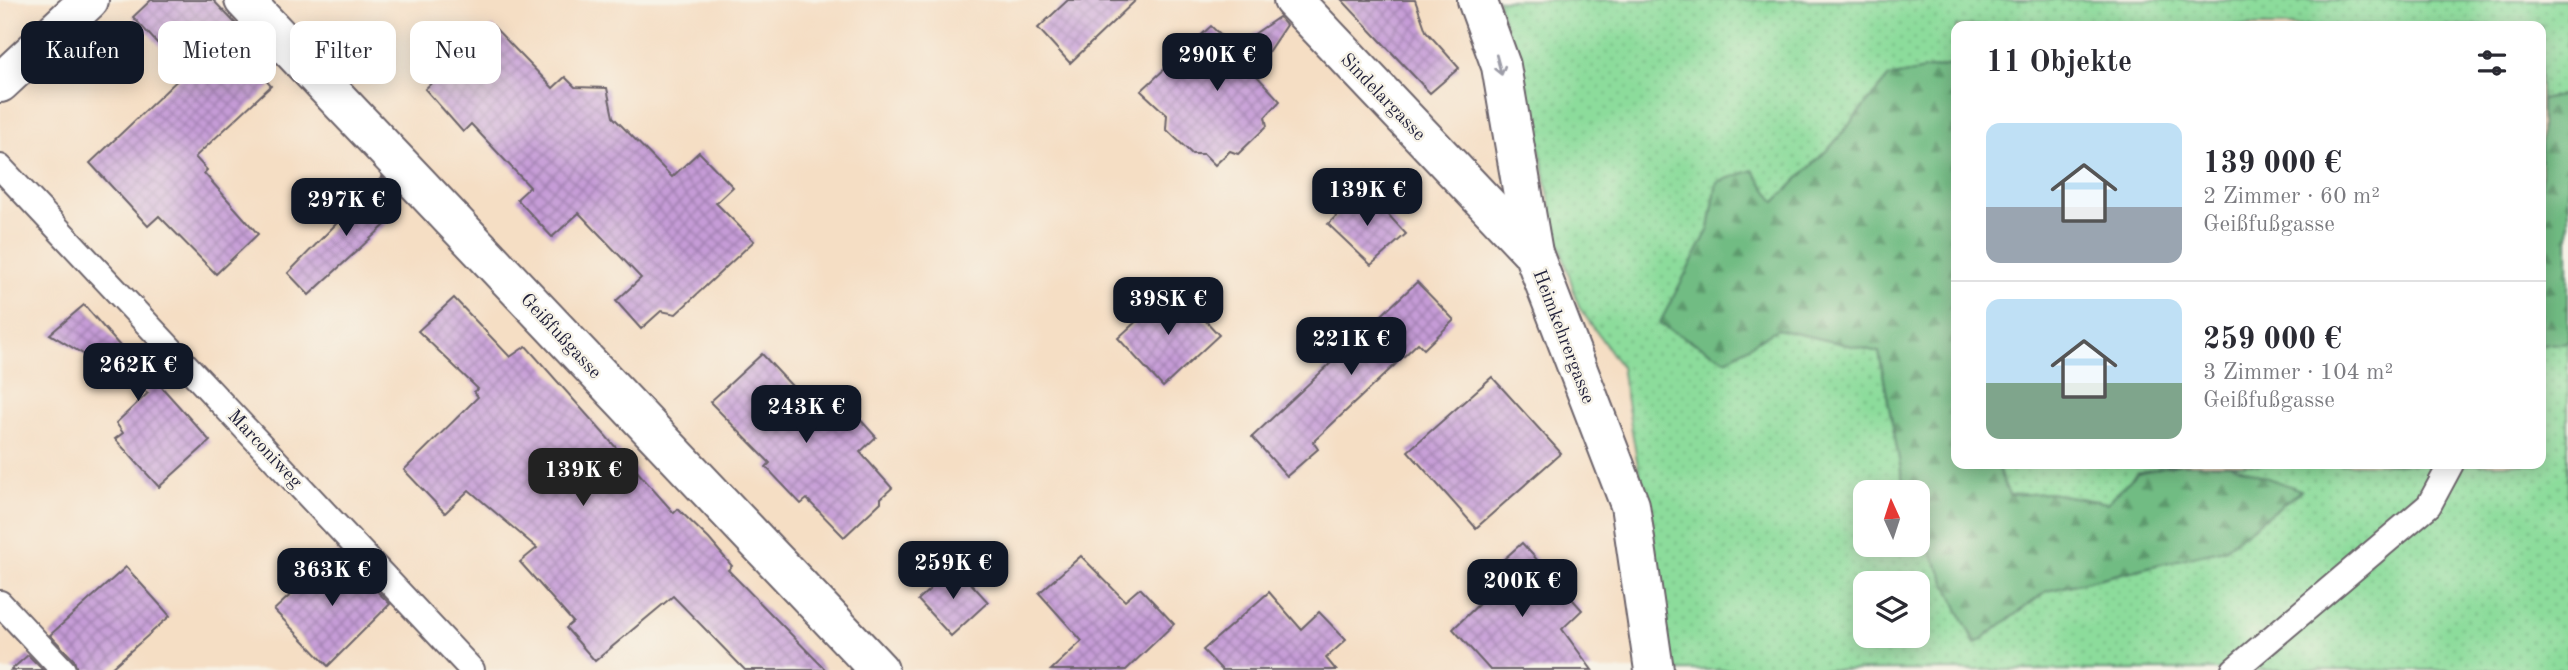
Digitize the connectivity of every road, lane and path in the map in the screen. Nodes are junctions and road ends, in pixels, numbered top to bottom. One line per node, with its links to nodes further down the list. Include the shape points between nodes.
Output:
1 (89, 0): 5 (street)
2 (244, 0): 12 (street, Geißfußgasse)
3 (1293, 0): 7 (street, Sindelargasse)
4 (1477, 0): 7 (street, Heimkehrergasse, one-way to 7, via 1501,66)
5 (0, 83)
6 (0, 167): 11 (lane, Marconiweg)
7 (1533, 253): 13 (street, Heimkehrergasse, via 1630,505)
8 (2448, 469): 14 (lane, via 2429,505)
9 (0, 603): 10 (lane)
10 (63, 670)
11 (472, 670)
12 (879, 670)
13 (1654, 670)
14 (2234, 670)

